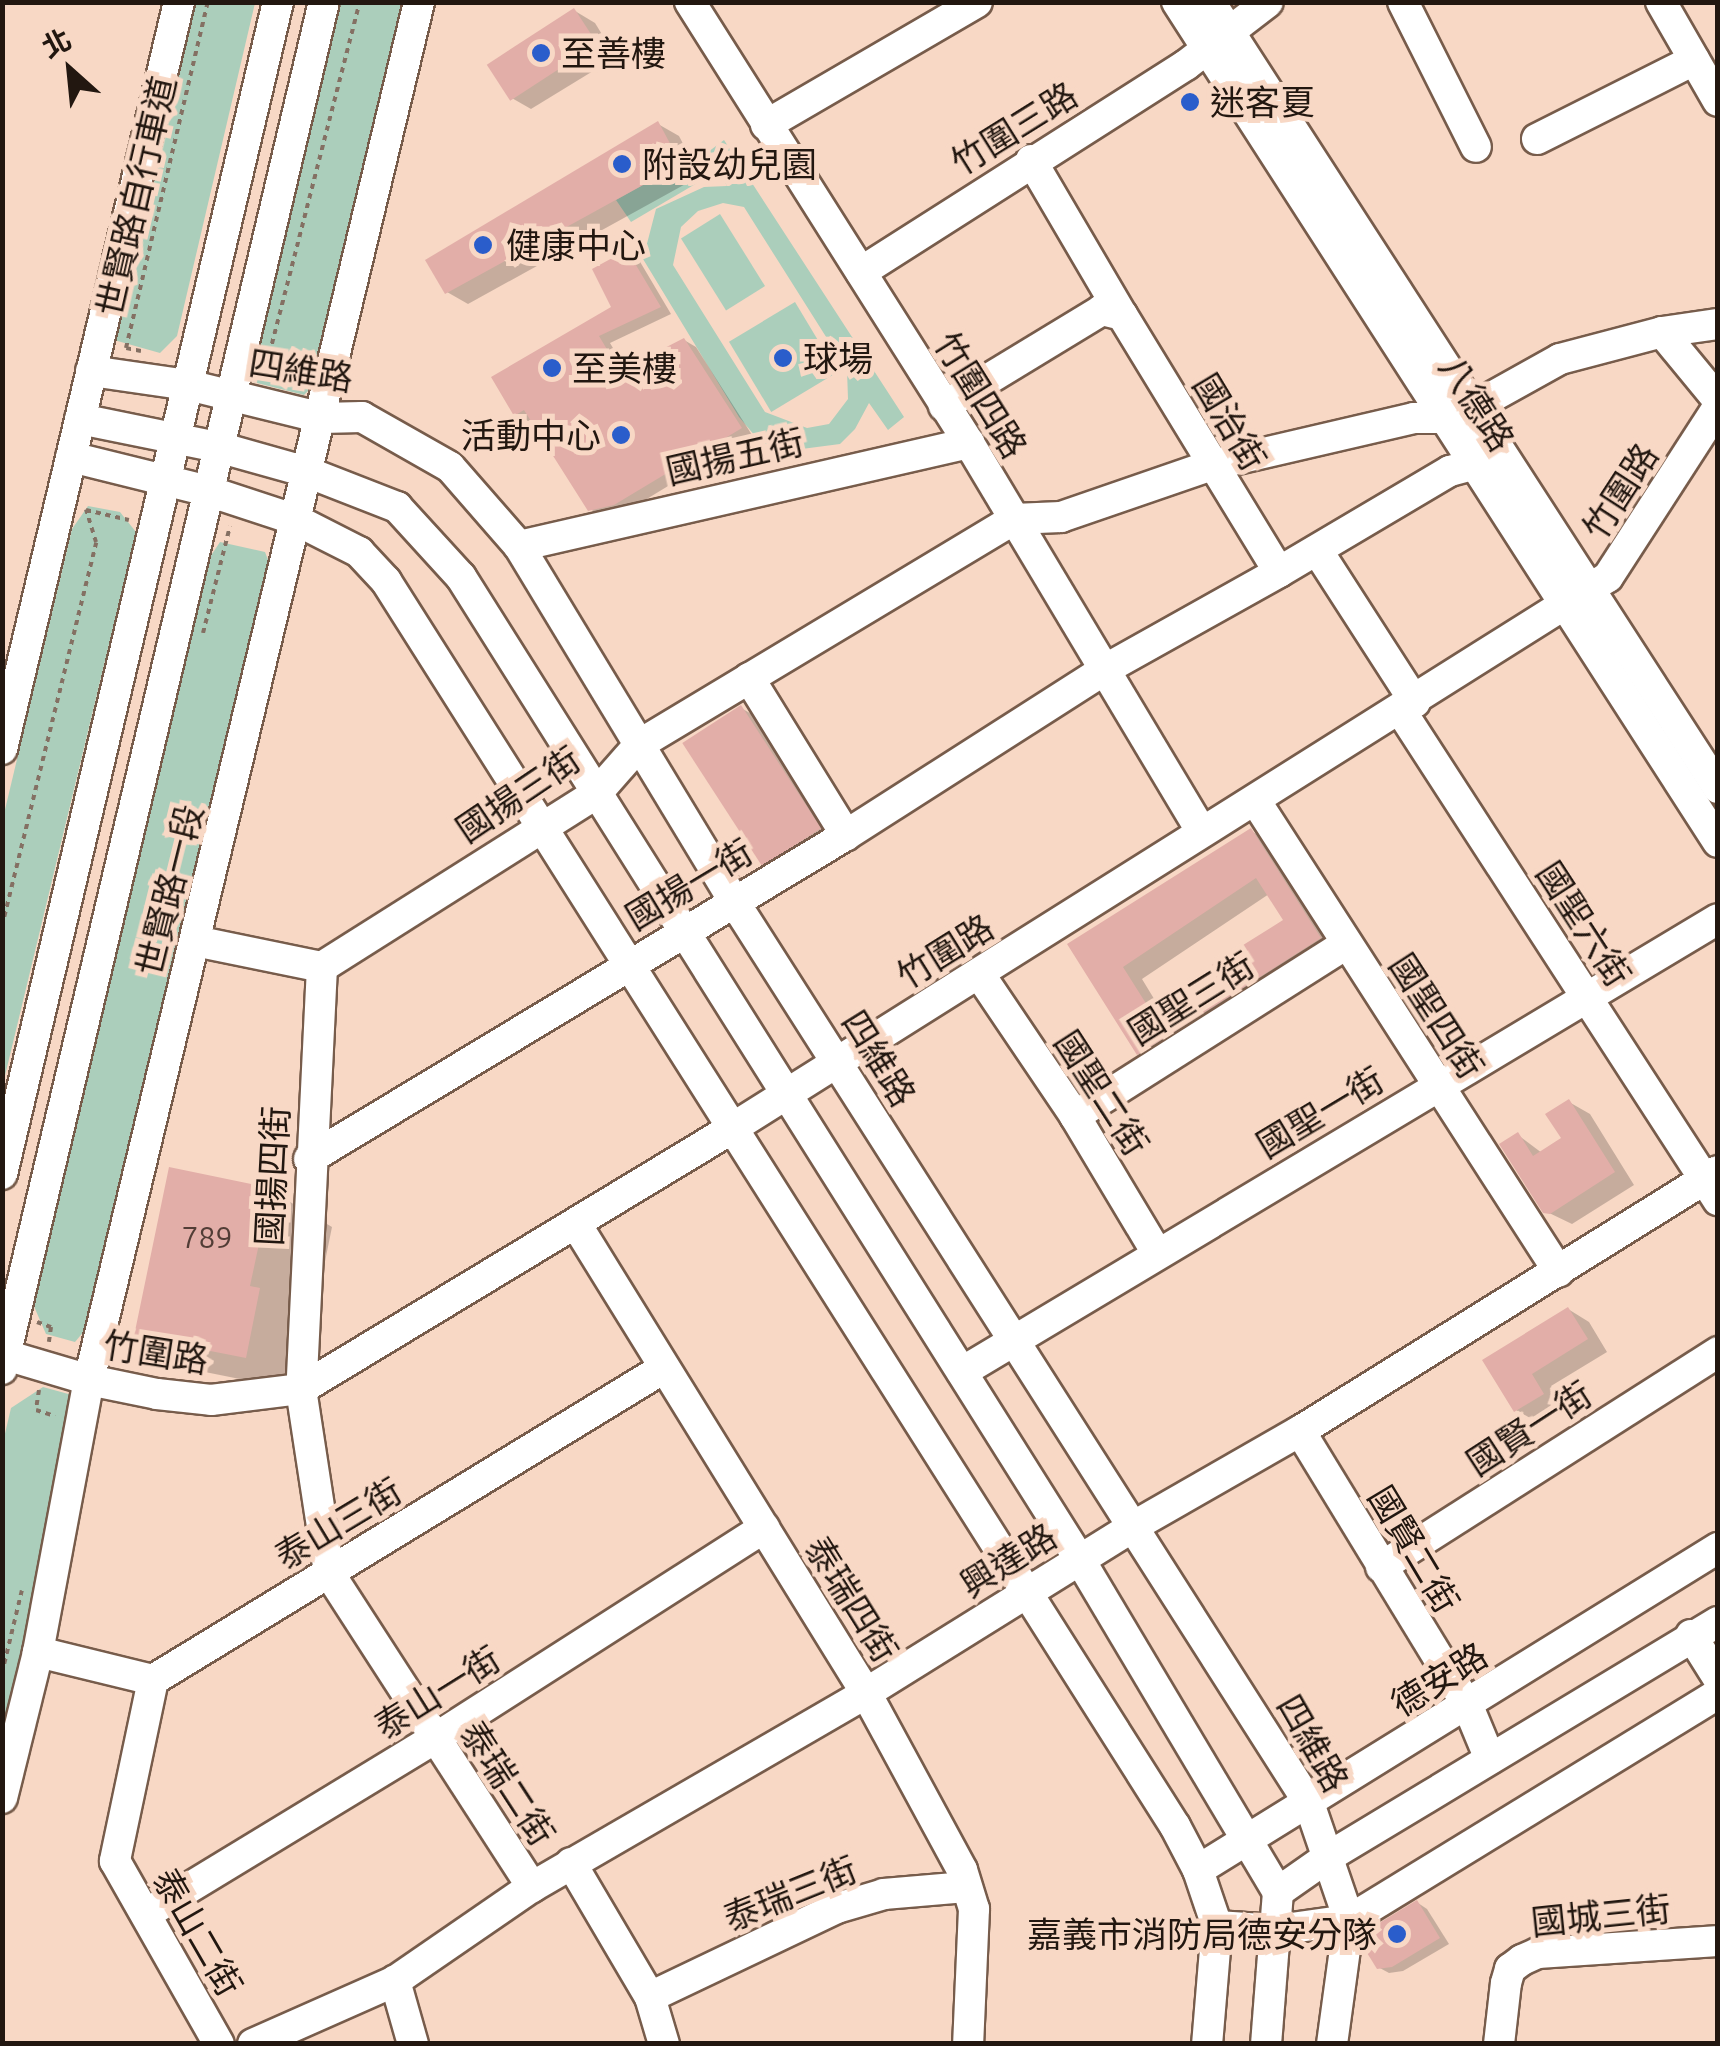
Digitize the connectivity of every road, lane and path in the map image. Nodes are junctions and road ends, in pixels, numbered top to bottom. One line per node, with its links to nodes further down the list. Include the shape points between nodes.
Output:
1 (179, 2): 26 (street)
2 (208, 2): 25 (path, 世賢路自行車道, via 126,348)
3 (278, 2): 28 (street)
4 (324, 2): 29 (street, 世賢路一段)
5 (360, 2): 27 (path)
6 (419, 2): 34 (street, 世賢路一段)
7 (690, 2): 17 (street, 竹圍四路)
8 (1177, 2): 14 (street, 八德路)
9 (1210, 2): 14 (street, 八德路)
10 (1268, 2): 14 (street, 竹圍三路)
11 (1403, 2): 19 (street)
12 (1661, 2): 15 (street)
13 (956, 7): 17 (street)
14 (1218, 40): 20 (street, 竹圍三路); 32 (street, 八德路); 33 (street, 八德路)
15 (1694, 60): 16 (street); 18 (street)
16 (1718, 101)
17 (766, 125): 21 (street, 竹圍四路)
18 (1537, 138)
19 (1476, 147)
20 (1031, 160): 21 (street, 竹圍三路); 22 (street, 國治街)
21 (860, 272): 31 (street, 竹圍四路)
22 (1122, 315): 31 (street, via 1102,310); 40 (street, 國治街)
23 (1718, 324): 24 (street)
24 (1662, 332): 30 (street); 32 (street, via 1560,359)
25 (144, 352)
26 (91, 371): 28 (street, 四維路); 35 (street)
27 (262, 380)
28 (188, 385): 29 (street, 四維路); 36 (street)
29 (230, 396): 34 (street, 四維路); 38 (street, 世賢路一段)
30 (1718, 404): 51 (street, 竹圍路, via 1620,563)
31 (944, 406): 37 (street, 竹圍四路)
32 (1473, 408): 33 (street, via 1454,418); 51 (street, 八德路)
33 (1441, 416): 40 (street); 41 (street, 八德路)
34 (322, 418): 42 (street, 世賢路一段); 48 (street, 四維路, via 362,417 450,467)
35 (80, 419): 36 (street); 39 (street)
36 (175, 438): 38 (street); 43 (street)
37 (968, 444): 45 (street, 竹圍四路); 48 (street, 國揚五街)
38 (218, 447): 42 (street); 44 (street, 世賢路一段)
39 (71, 457): 43 (street); 54 (street)
40 (1212, 465): 45 (street, via 1062,517); 50 (street, 國治街)
41 (1472, 465): 49 (street, via 1450,471); 51 (street, 八德路)
42 (307, 472): 46 (street, 世賢路一段); 59 (street, via 397,508 460,577)
43 (166, 480): 44 (street); 81 (street)
44 (208, 491): 46 (street); 88 (street, 世賢路一段)
45 (1014, 519): 52 (street, 竹圍四路); 53 (street, 國揚三街)
46 (296, 520): 61 (street, via 359,552 386,581); 69 (street, 世賢路一段)
47 (140, 522): 67 (path, via 86,510 96,542)
48 (519, 546): 56 (street, 四維路)
49 (1317, 550): 50 (street); 55 (street, 國聖六街)
50 (1279, 572): 52 (street)
51 (1578, 597): 55 (street, 竹圍路); 58 (street, 八德路); 64 (street, 八德路)
52 (1104, 670): 62 (street, 竹圍四路); 63 (street, 國揚一街)
53 (750, 678): 56 (street, 國揚三街); 63 (street)
54 (10, 685): 57 (street)
55 (1408, 706): 60 (street, 竹圍路); 74 (street, 國聖六街)
56 (640, 744): 59 (street, 國揚三街); 65 (street, 四維路)
57 (2, 748)
58 (1718, 788)
59 (596, 794): 61 (street, 國揚三街); 68 (street)
60 (1254, 800): 62 (street, 竹圍路); 70 (street, 國聖四街)
61 (539, 827): 71 (street); 72 (street, 國揚三街)
62 (1202, 832): 73 (street, 竹圍路)
63 (846, 836): 65 (street, 國揚一街)
64 (1718, 842)
65 (734, 900): 68 (street, 國揚一街); 75 (street, 四維路)
66 (1718, 919): 74 (street, 國聖一街)
67 (2, 926)
68 (682, 930): 71 (street, 國揚一街); 77 (street)
69 (195, 941): 72 (street); 91 (street, 世賢路一段)
70 (1346, 944): 76 (street, 國聖四街); 78 (street, 國聖三街)
71 (628, 963): 79 (street); 80 (street, 國揚一街)
72 (322, 967): 80 (street, 國揚四街)
73 (980, 975): 75 (street, 竹圍路); 78 (street, 國聖二街)
74 (1588, 999): 76 (street, 國聖一街); 82 (street, 國聖六街)
75 (837, 1061): 77 (street, 竹圍路); 86 (street, 四維路)
76 (1438, 1086): 84 (street, 國聖一街); 85 (street, 國聖四街)
77 (784, 1094): 79 (street, 竹圍路); 90 (street)
78 (1075, 1116): 84 (street, 國聖二街)
79 (731, 1130): 83 (street, 竹圍路); 100 (street)
80 (309, 1159): 92 (street, 國揚四街)
81 (2, 1174)
82 (1713, 1183): 85 (street, 興達路)
83 (576, 1224): 89 (street, 泰瑞四街); 92 (street, 竹圍路)
84 (1157, 1253): 86 (street, 國聖一街)
85 (1559, 1272): 93 (street, 興達路)
86 (1011, 1342): 90 (street, 國聖一街); 94 (street, 四維路)
87 (1718, 1352): 98 (street, 國賢一街)
88 (4, 1360): 91 (street, 竹圍路)
89 (664, 1368): 95 (street, 泰瑞四街); 99 (street, 泰山三街)
90 (962, 1372): 97 (street)
91 (89, 1380): 92 (street, 竹圍路, via 212,1400); 102 (street, 世賢路一段)
92 (301, 1388): 99 (street, 泰瑞二街)
93 (1300, 1432): 94 (street, 興達路); 98 (street, 國賢二街)
94 (1134, 1526): 97 (street, 興達路); 111 (street, 四維路)
95 (764, 1528): 105 (street, 泰瑞四街); 108 (street, 泰山一街)
96 (1718, 1548): 107 (street, 德安路)
97 (1080, 1560): 100 (street, 興達路); 112 (street)
98 (1381, 1567): 107 (street, 國賢二街)
99 (329, 1573): 104 (street, 泰山三街); 108 (street, 泰瑞二街)
100 (1027, 1591): 105 (street, 興達路); 115 (street)
101 (1704, 1628): 103 (street); 109 (street)
102 (38, 1652): 104 (street); 110 (street, 世賢路一段)
103 (1718, 1678)
104 (153, 1680): 119 (street, 泰山二街, via 115,1860)
105 (866, 1693): 114 (street, 興達路); 116 (street, 泰瑞四街)
106 (1718, 1694): 120 (street)
107 (1468, 1706): 109 (street, 國賢二街); 111 (street, 德安路)
108 (434, 1739): 117 (street, 泰瑞二街); 119 (street, 泰山一街)
109 (1490, 1758): 113 (street)
110 (2, 1798)
111 (1308, 1804): 112 (street, 德安路); 113 (street, 四維路)
112 (1248, 1840): 115 (street, 德安路); 118 (street)
113 (1328, 1857): 118 (street); 120 (street, 四維路)
114 (572, 1863): 117 (street, 興達路); 125 (street, 泰瑞二街)
115 (1198, 1870): 121 (street)
116 (966, 1887): 125 (street, 泰瑞三街, via 884,1894 837,1908); 130 (street, 泰瑞四街, via 974,1908)
117 (532, 1888): 124 (street, 興達路)
118 (1278, 1892): 122 (street)
119 (146, 1914): 126 (street, 泰山二街)
120 (1349, 1920): 122 (street); 133 (street, 四維路)
121 (1217, 1926): 122 (street); 131 (street)
122 (1278, 1930): 132 (street)
123 (1718, 1942): 134 (street, 國城三街, via 1522,1960 1506,1983)
124 (395, 1981): 127 (street, 興達路); 128 (street)
125 (650, 1997): 129 (street, 泰瑞二街)
126 (219, 2044)
127 (253, 2044)
128 (413, 2044)
129 (664, 2044)
130 (968, 2044)
131 (1207, 2044)
132 (1266, 2044)
133 (1332, 2044)
134 (1499, 2044)

